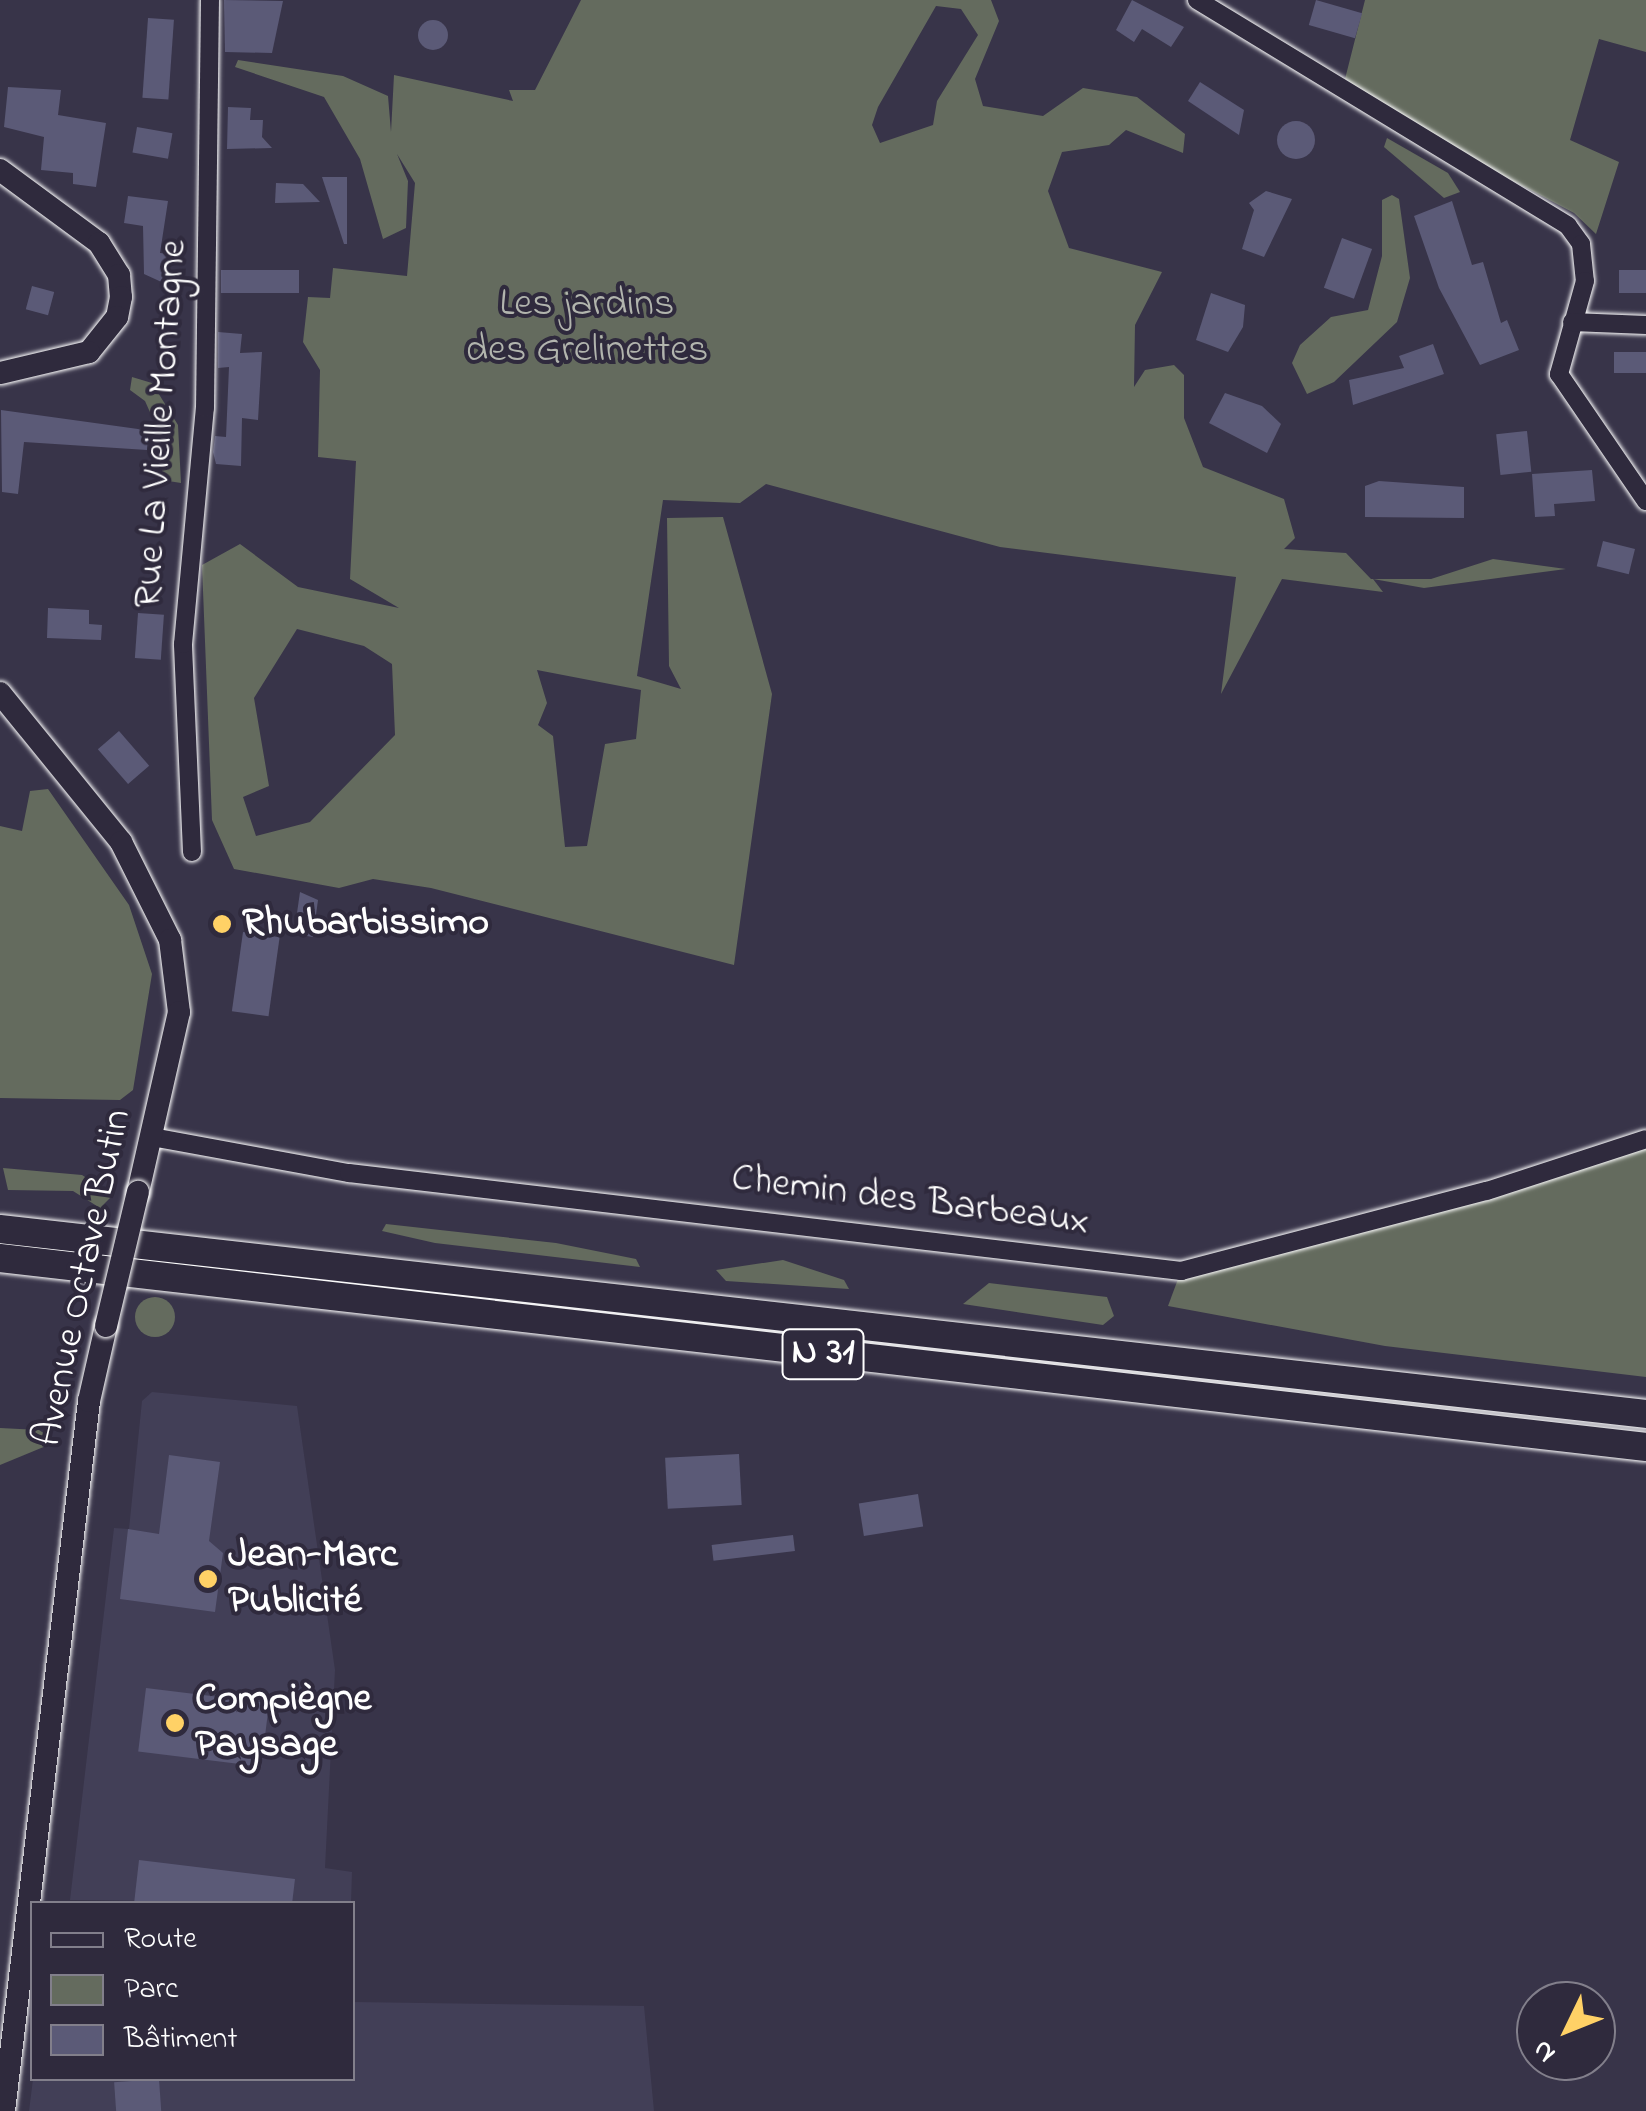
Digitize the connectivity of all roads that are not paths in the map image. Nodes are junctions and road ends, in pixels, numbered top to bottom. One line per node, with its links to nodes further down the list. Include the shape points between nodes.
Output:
1 (210, 0): 9 (street, Rue La Vieille Montagne, via 205,408 183,644)
2 (1197, 0): 4 (street, via 1359,105 1568,226 1585,262)
3 (0, 170): 6 (main road, via 99,242 119,274 121,298 118,317 88,352)
4 (1572, 322): 5 (street); 7 (street, via 1559,374)
5 (1646, 325)
6 (0, 373)
7 (1646, 502)
8 (0, 694): 10 (main road, Avenue Octave Butin, via 121,842 170,940 179,1012)
9 (192, 852)
10 (152, 1137): 11 (street, Chemin des Barbeaux, via 350,1173 1181,1270 1347,1231); 16 (main road, Avenue Octave Butin, bridge, via 89,1401)
11 (1646, 1139)
12 (0, 1229): 14 (highway, N 31)
13 (0, 1258): 15 (highway, N 31)
14 (1646, 1414)
15 (1646, 1446)
16 (8, 2003): 17 (main road, Avenue Octave Butin)
17 (4, 2111)

